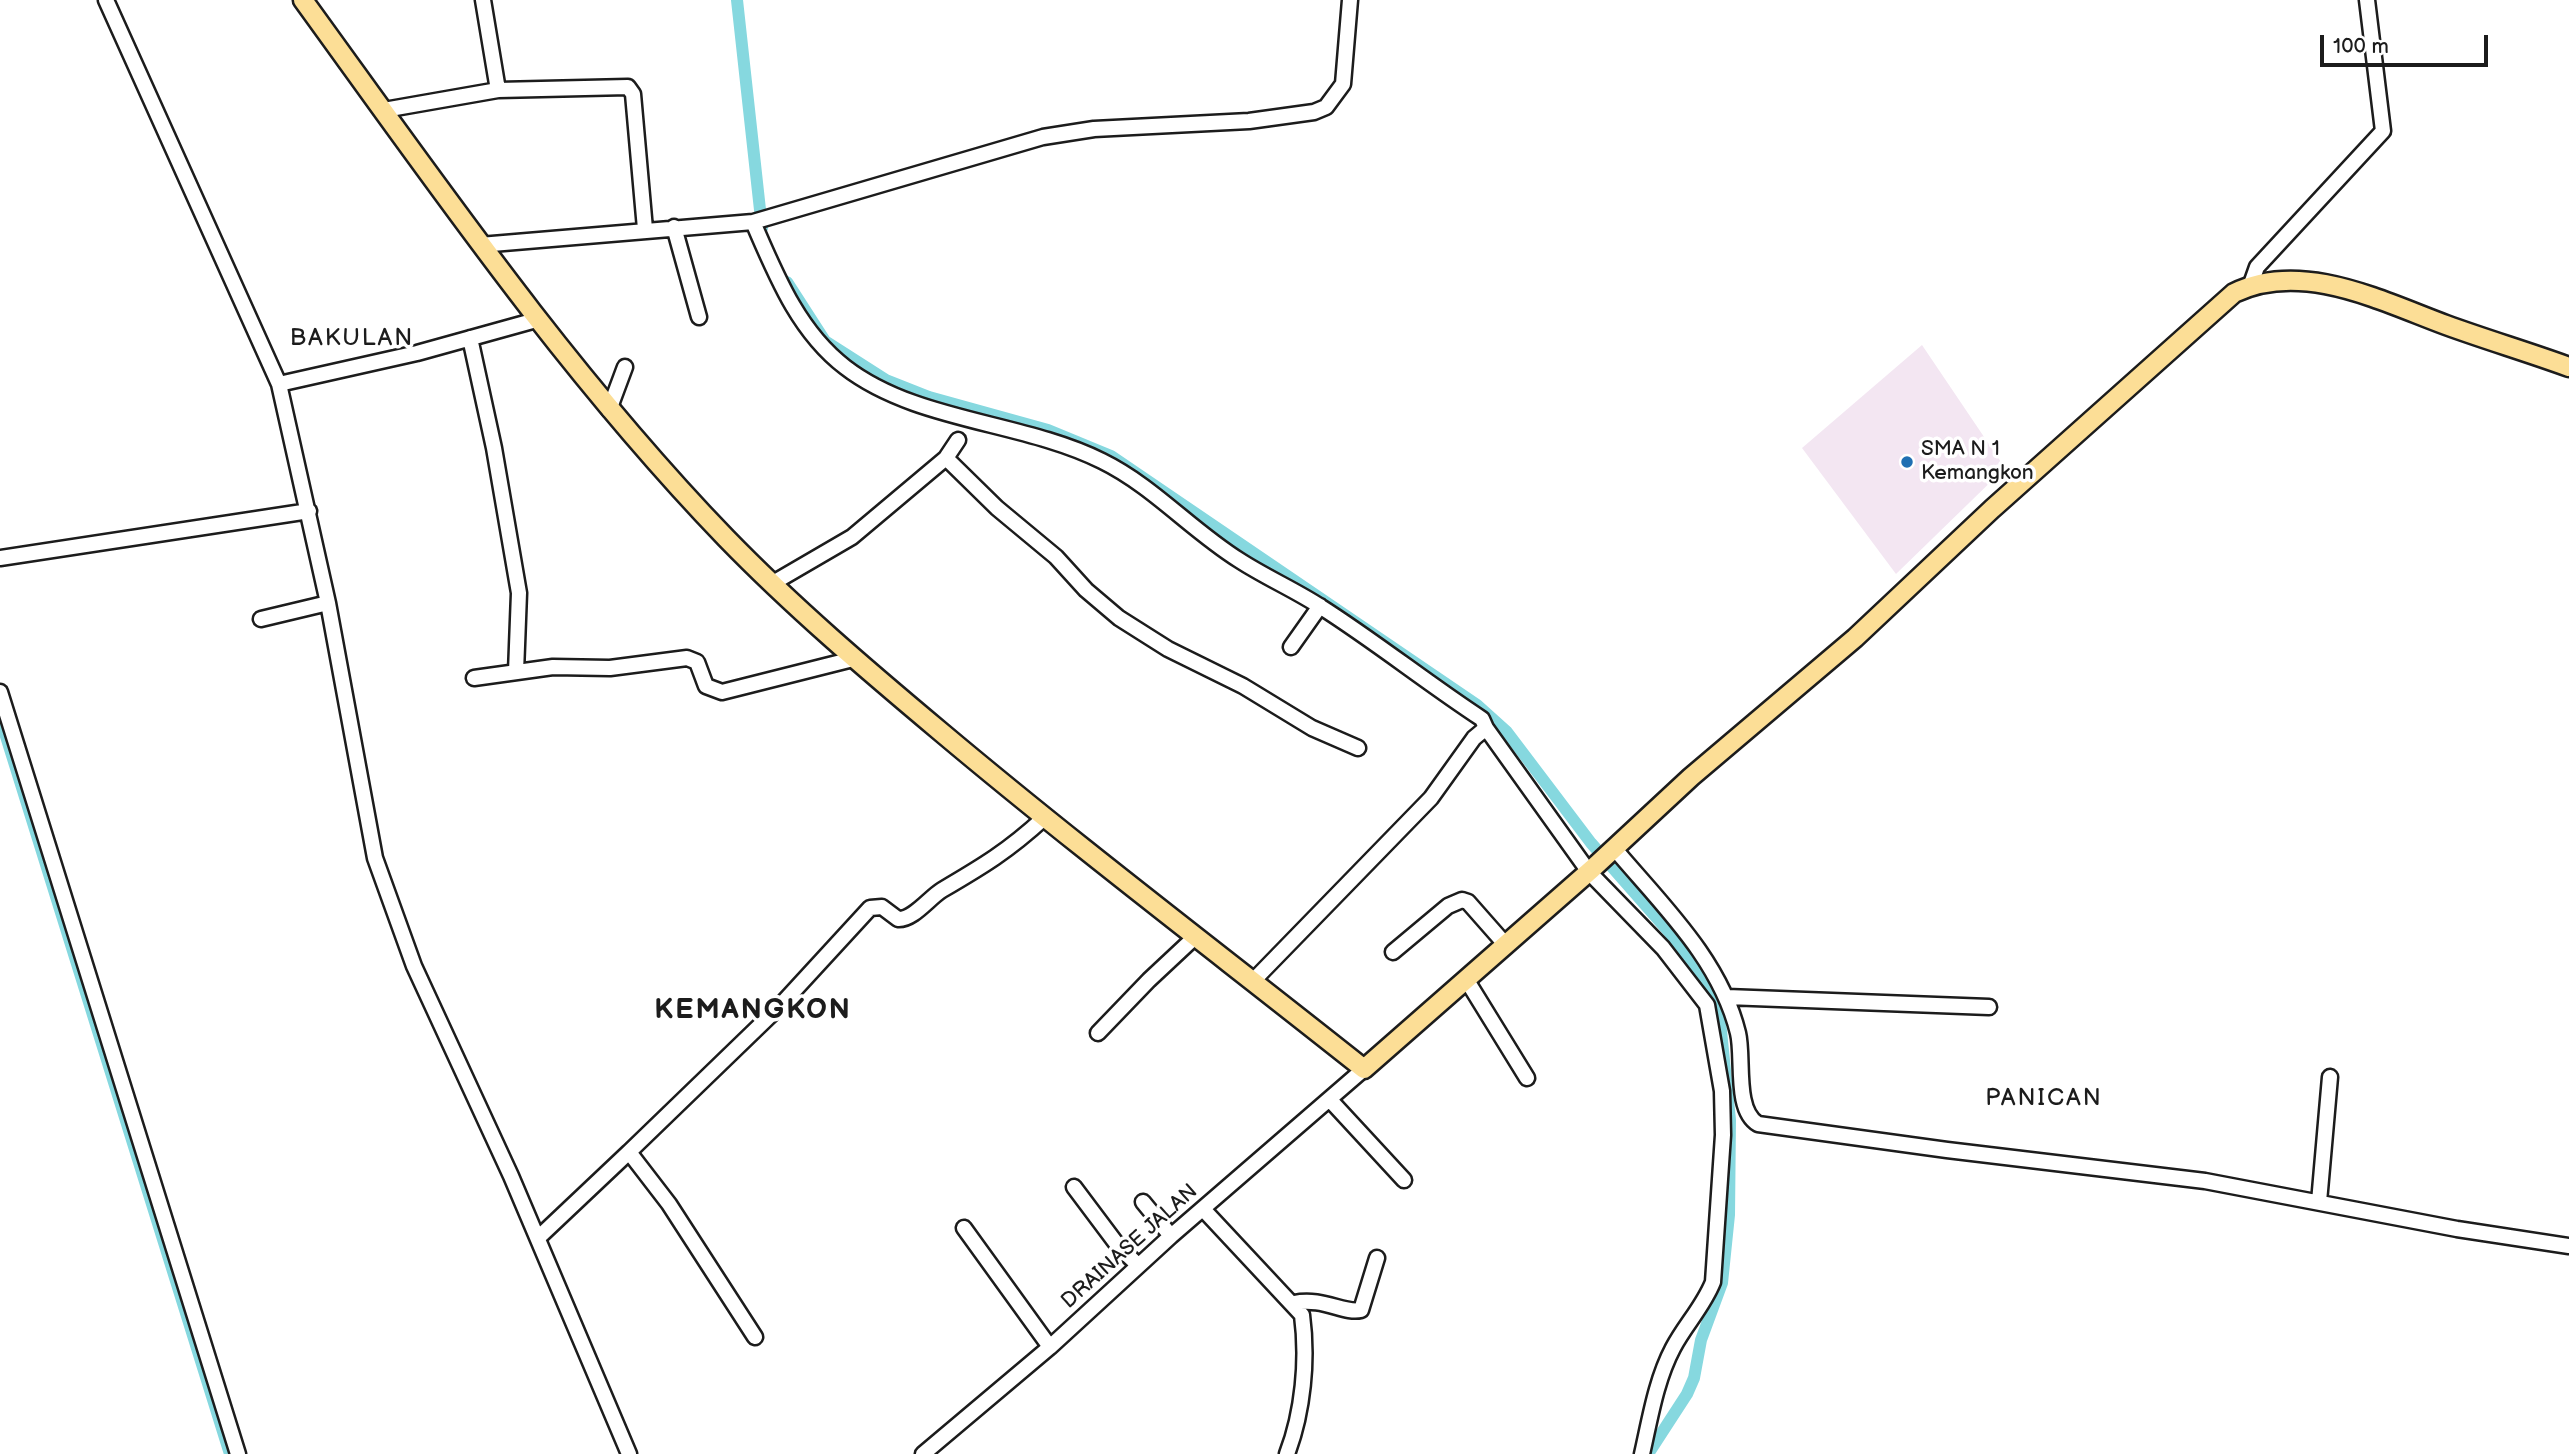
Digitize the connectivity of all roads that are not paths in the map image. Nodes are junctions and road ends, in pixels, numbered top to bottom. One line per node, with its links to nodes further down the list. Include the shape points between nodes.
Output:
1 (106, 0): 18 (street)
2 (303, 0): 7 (main road)
3 (483, 0): 6 (street)
4 (1350, 0): 8 (street, via 1343,85 1326,107 1314,112 1044,137)
5 (2367, 0): 12 (street, via 2384,131 2257,267)
6 (498, 90): 7 (street); 10 (street, via 628,87 633,94)
7 (384, 110): 11 (main road)
8 (758, 221): 9 (street); 26 (street, via 793,307 828,353 848,370 890,393 1009,427 1102,461 1238,559)
9 (674, 227): 10 (street); 13 (street)
10 (645, 229): 11 (street)
11 (480, 245): 14 (main road)
12 (2251, 285): 17 (main road, via 2282,281 2328,284); 36 (main road, via 2234,292 1855,638)
13 (699, 317)
14 (536, 320): 15 (street); 19 (main road)
15 (470, 338): 18 (street); 30 (street, via 495,448 519,593)
16 (625, 367): 19 (street)
17 (2569, 367)
18 (279, 384): 22 (street)
19 (609, 410): 24 (main road, via 726,538)
20 (958, 440): 21 (street)
21 (946, 458): 24 (street, via 852,537); 34 (street, via 1119,618 1312,728)
22 (309, 511): 23 (street); 25 (street)
23 (0, 558)
24 (774, 583): 29 (main road)
25 (328, 603): 27 (street); 58 (street, via 375,858 414,966)
26 (1320, 606): 28 (street); 33 (street, via 1482,719)
27 (261, 619)
28 (1291, 647)
29 (853, 659): 30 (street, via 722,692 706,686 697,662 687,658 610,668); 35 (main road)
30 (516, 672): 31 (street)
31 (474, 678)
32 (0, 692): 65 (street)
33 (1486, 728): 37 (street); 42 (street, via 1431,798)
34 (1358, 748)
35 (1044, 818): 38 (main road); 50 (street, via 1007,852 906,918 898,919 882,906 870,908 779,1007)
36 (1614, 848): 37 (main road); 43 (street, via 1696,946)
37 (1591, 871): 39 (main road); 69 (street, via 1663,948 1707,1004 1722,1091 1713,1282 1668,1357)
38 (1195, 937): 42 (main road); 45 (street)
39 (1505, 944): 40 (street, via 1462,900 1448,906); 41 (main road)
40 (1393, 952)
41 (1466, 979): 46 (main road); 48 (street)
42 (1253, 981): 46 (main road)
43 (1727, 997): 44 (street); 54 (street, via 1738,1034 1745,1108 1758,1124 2204,1181)
44 (1989, 1007)
45 (1098, 1032)
46 (1364, 1069): 49 (street, DRAINASE JALAN)
47 (2330, 1077): 54 (street)
48 (1527, 1078)
49 (1331, 1101): 51 (street); 55 (street, DRAINASE JALAN)
50 (629, 1152): 58 (street); 63 (street, via 669,1204)
51 (1404, 1180)
52 (1073, 1187): 61 (street, via 1118,1247)
53 (1143, 1202): 57 (street)
54 (2319, 1202): 59 (street)
55 (1203, 1209): 57 (street, DRAINASE JALAN); 62 (street)
56 (964, 1228): 64 (street)
57 (1171, 1236): 61 (street, DRAINASE JALAN)
58 (538, 1238): 66 (street)
59 (2569, 1246)
60 (1377, 1258): 62 (street, via 1361,1310 1318,1301)
61 (1138, 1265): 64 (street, DRAINASE JALAN)
62 (1294, 1303): 68 (street, via 1303,1315 1304,1353 1298,1423)
63 (755, 1337)
64 (1050, 1347): 67 (street, DRAINASE JALAN)
65 (238, 1454)
66 (629, 1454)
67 (923, 1454)
68 (1287, 1454)
69 (1642, 1454)

